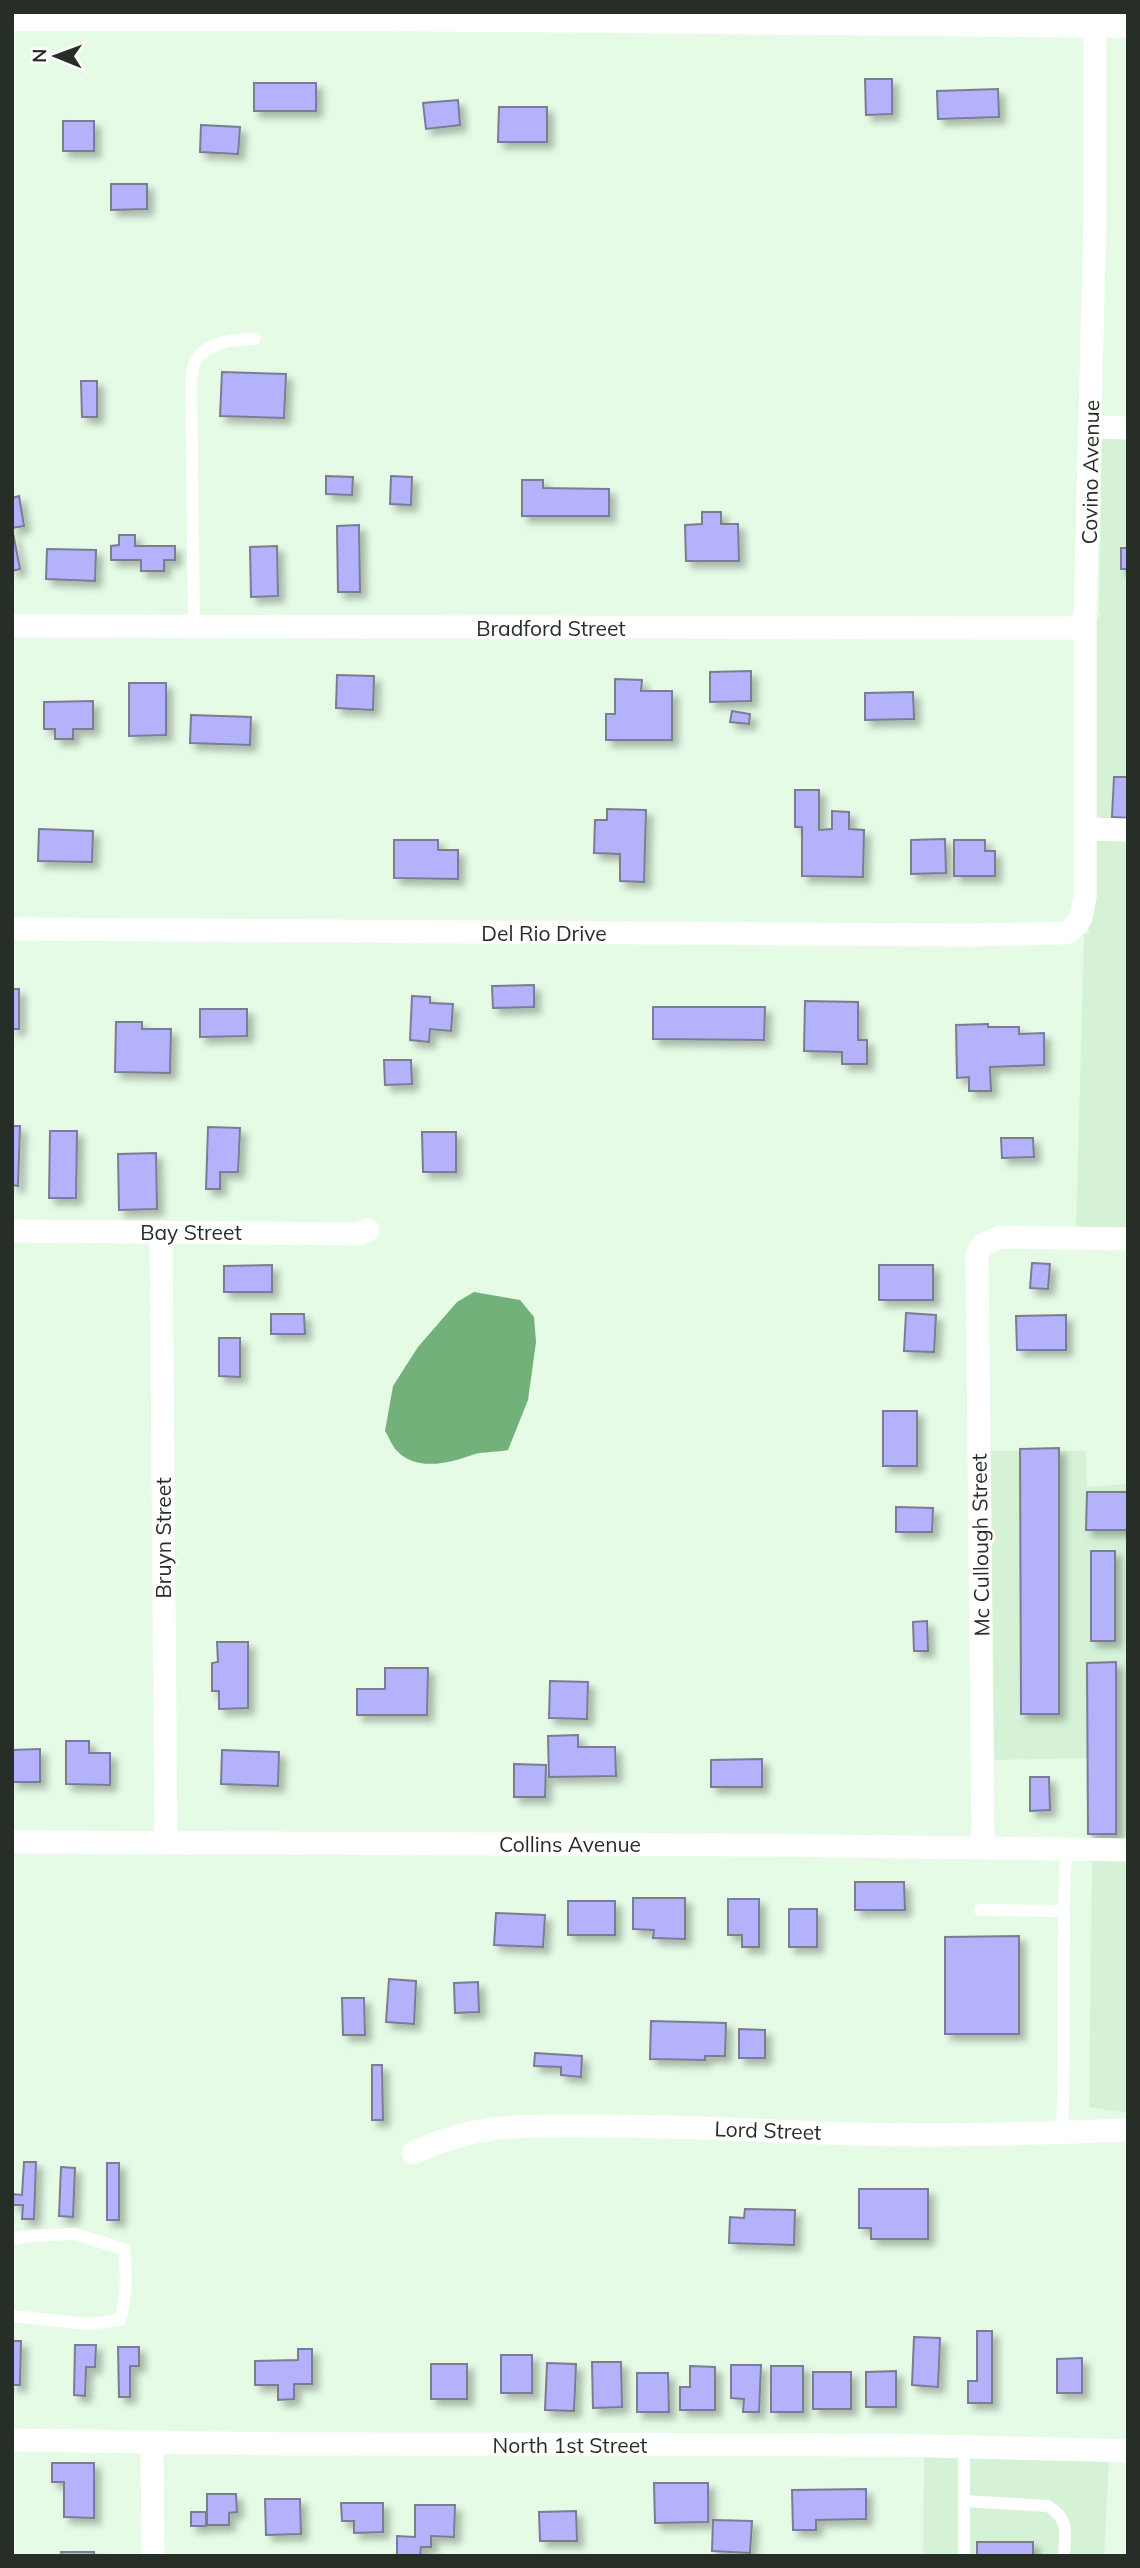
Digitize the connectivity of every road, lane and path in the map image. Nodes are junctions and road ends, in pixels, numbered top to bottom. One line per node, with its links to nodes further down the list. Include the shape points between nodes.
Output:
1 (12, 17): 2 (street)
2 (1095, 18): 3 (street); 5 (street, Covino Avenue)
3 (1128, 24)
4 (255, 339): 9 (lane, via 221,342 196,359 193,369)
5 (1091, 427): 6 (street); 7 (street, Covino Avenue)
6 (1128, 428)
7 (1086, 616): 9 (street, Bradford Street, via 1072,628); 10 (street, Covino Avenue)
8 (12, 626): 9 (street, Bradford Street)
9 (194, 627)
10 (1086, 829): 11 (street); 12 (street, Covino Avenue, via 1085,896)
11 (1128, 830)
12 (1074, 928): 13 (street, Del Rio Drive, via 1066,933 965,935)
13 (12, 929)
14 (368, 1230): 16 (street, Bay Street, via 358,1234)
15 (12, 1231): 16 (street, Bay Street)
16 (161, 1232): 19 (street, Bruyn Street)
17 (1128, 1239): 20 (street, Mc Cullough Street, via 1000,1237 984,1244 977,1255)
18 (12, 1842): 19 (street, Collins Avenue)
19 (166, 1843): 20 (street, Collins Avenue)
20 (983, 1847): 21 (street, Collins Avenue)
21 (1066, 1849): 22 (street, Collins Avenue); 24 (lane)
22 (1128, 1850)
23 (980, 1910): 24 (lane)
24 (1064, 1911): 26 (lane)
25 (1128, 2130): 26 (street, Lord Street)
26 (1062, 2132): 27 (street, Lord Street, via 827,2133 502,2126 465,2133)
27 (413, 2153)
28 (12, 2239): 29 (lane, via 74,2234 124,2249 127,2272 120,2320 88,2324)
29 (12, 2316)
30 (12, 2440): 31 (street, North 1st Street)
31 (152, 2442): 32 (street, North 1st Street); 35 (street)
32 (964, 2446): 33 (street, North 1st Street); 34 (lane)
33 (1128, 2451)
34 (965, 2501): 36 (lane); 37 (lane, via 1048,2505 1065,2521)
35 (153, 2556)
36 (964, 2556)
37 (1064, 2556)

